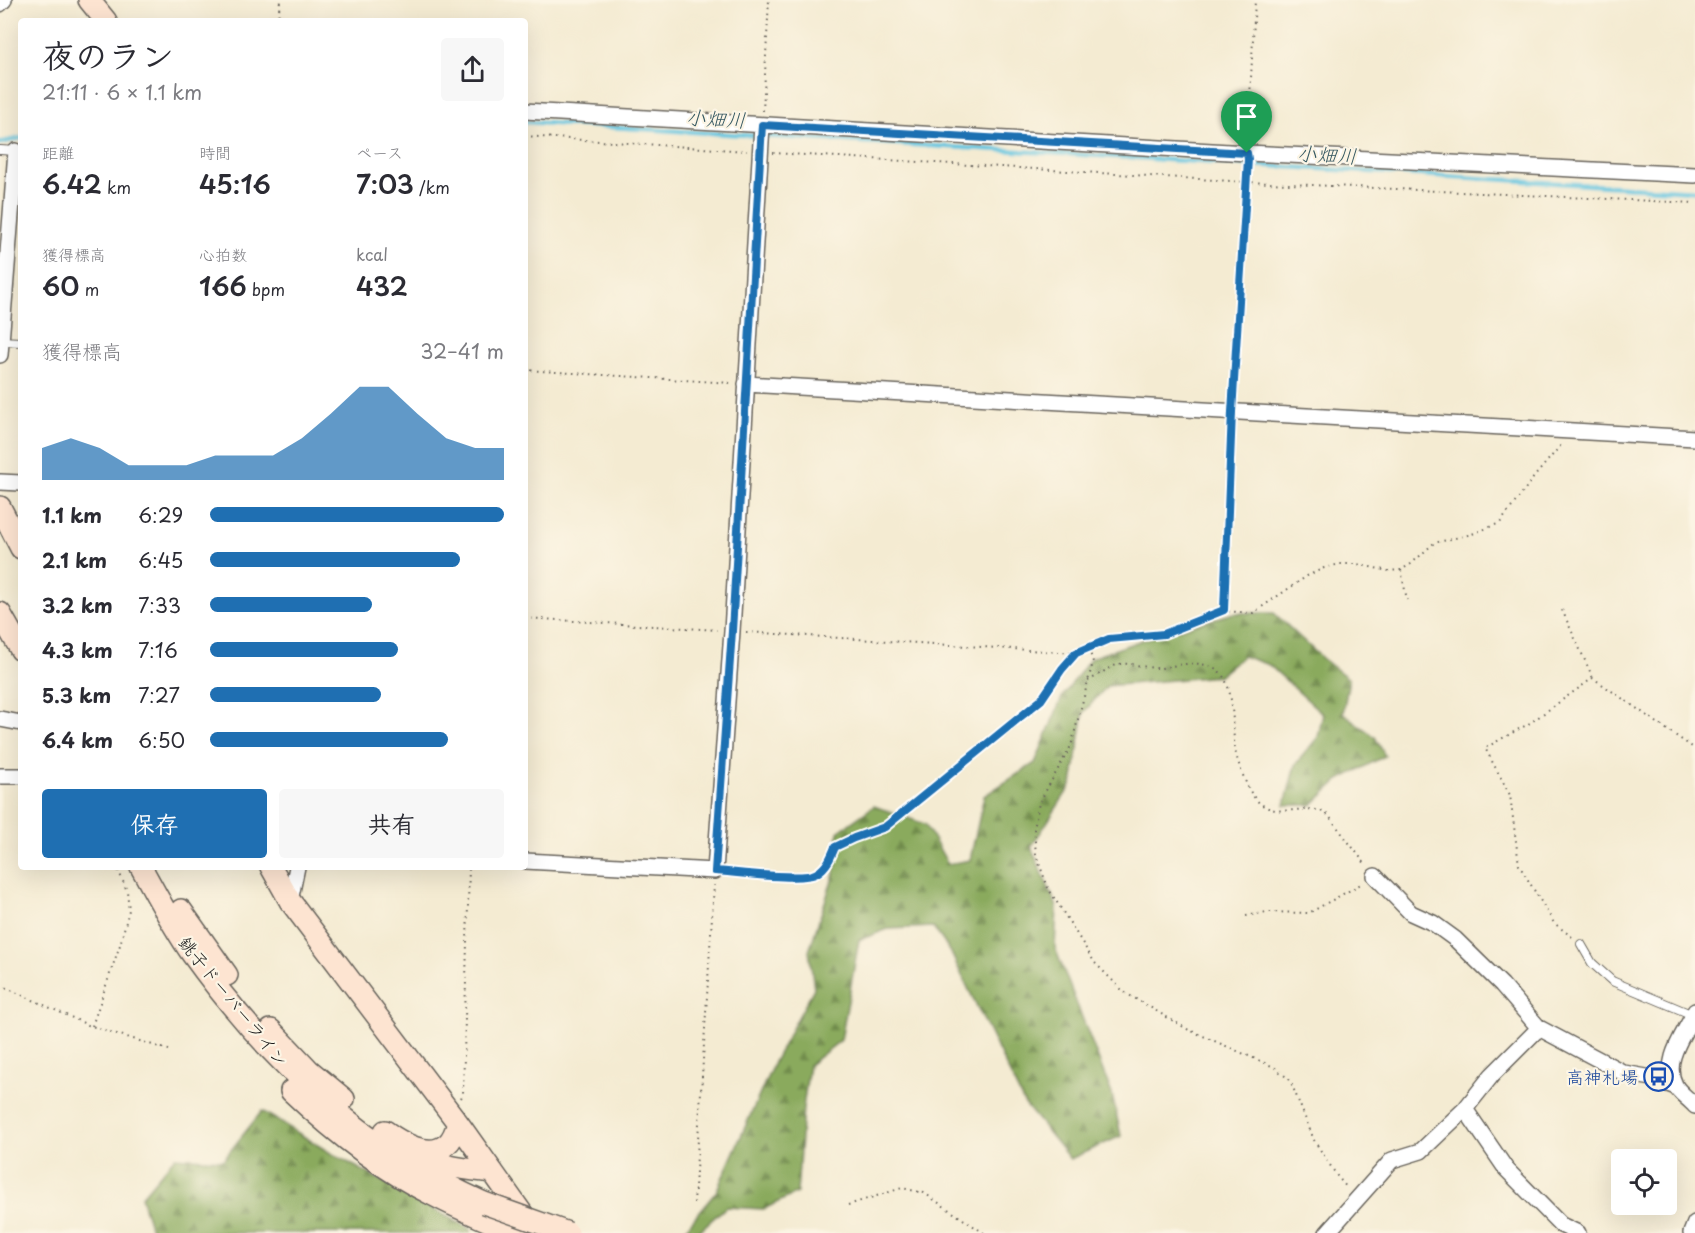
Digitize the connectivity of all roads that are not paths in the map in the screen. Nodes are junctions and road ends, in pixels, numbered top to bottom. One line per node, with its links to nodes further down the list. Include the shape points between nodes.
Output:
1 (4, 0): 3 (street)
2 (89, 0): 4 (main road)
3 (0, 4)
4 (104, 18)
5 (528, 111): 6 (street)
6 (762, 125): 10 (street); 14 (street)
7 (0, 150): 8 (lane)
8 (18, 150)
9 (18, 160): 11 (street)
10 (1695, 175)
11 (0, 341): 12 (lane); 13 (street)
12 (18, 342)
13 (0, 355)
14 (746, 384): 15 (street); 26 (street, via 715,871)
15 (1695, 438)
16 (0, 482): 17 (street)
17 (18, 483)
18 (0, 507): 19 (main road)
19 (18, 542)
20 (0, 613): 21 (main road)
21 (18, 645)
22 (0, 719): 23 (street)
23 (18, 722)
24 (0, 776): 25 (street)
25 (18, 776)
26 (528, 861)
27 (273, 870): 31 (main road)
28 (296, 870): 31 (street)
29 (146, 876): 33 (main road, 銚子ドーバーライン); 40 (main road, via 174,899 216,962 294,1054 332,1090)
30 (1375, 876): 35 (street, via 1411,913 1433,922 1455,939)
31 (290, 900): 39 (main road)
32 (1581, 944): 34 (lane, via 1592,963 1612,981)
33 (191, 952): 43 (main road, via 193,972 232,1027 309,1108 401,1178); 45 (main road, 銚子ドーバーライン, bridge, via 260,1039 313,1092 365,1134 461,1193)
34 (1694, 1013): 36 (street, via 1670,1069)
35 (1539, 1028): 36 (street, via 1624,1073); 38 (street)
36 (1676, 1087): 37 (street)
37 (1695, 1106)
38 (1465, 1109): 46 (street, via 1421,1151 1392,1160); 47 (street, via 1506,1169 1561,1225)
39 (456, 1119): 40 (main road, via 448,1144 439,1149); 41 (main road)
40 (408, 1146): 41 (main road, via 443,1165)
41 (493, 1172): 44 (main road)
42 (1695, 1223): 48 (street)
43 (514, 1233)
44 (536, 1233)
45 (568, 1233)
46 (1327, 1233)
47 (1578, 1233)
48 (1691, 1233)

